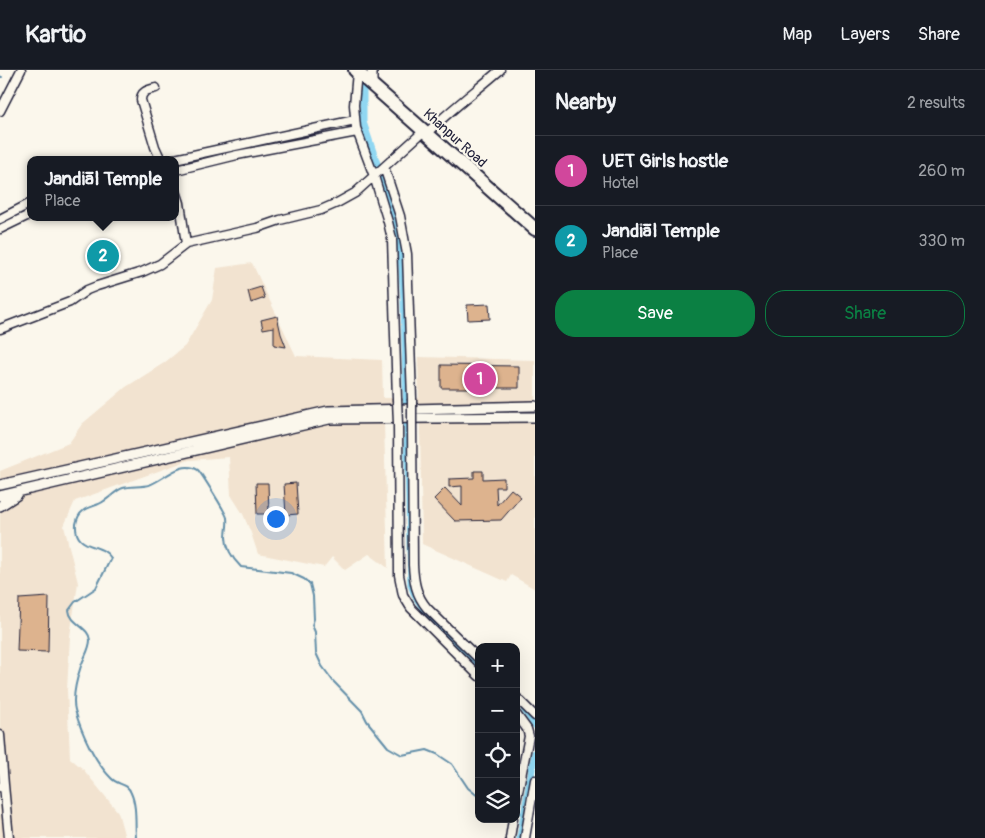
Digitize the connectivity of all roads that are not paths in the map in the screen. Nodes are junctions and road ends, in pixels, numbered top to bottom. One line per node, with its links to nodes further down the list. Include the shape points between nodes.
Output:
1 (21, 70): 5 (street)
2 (500, 70): 8 (street)
3 (364, 75): 6 (street, via 354,105); 8 (highway, Khanpur Road)
4 (156, 88): 9 (street, via 143,92 141,100)
5 (0, 111)
6 (355, 120): 7 (street); 10 (street)
7 (358, 132): 11 (street); 12 (street)
8 (426, 132): 12 (street); 17 (highway, Khanpur Road)
9 (159, 156)
10 (179, 158)
11 (179, 169)
12 (379, 171): 19 (street, via 355,194 321,210); 27 (street, bridge, via 400,216 406,254 415,587 427,608); 28 (street, bridge, via 392,239 403,595 411,608)
13 (179, 200): 19 (street)
14 (27, 205): 16 (street)
15 (27, 216): 18 (street)
16 (0, 219)
17 (535, 229)
18 (0, 230)
19 (186, 244): 20 (street, via 160,264 87,290 70,302)
20 (0, 329)
21 (535, 406): 23 (street, via 328,410)
22 (535, 417): 24 (street, via 329,419)
23 (0, 485)
24 (26, 490): 25 (street); 26 (street)
25 (0, 496)
26 (0, 506)
27 (475, 655)
28 (475, 672)
29 (520, 701): 30 (street)
30 (535, 716)
31 (520, 719): 33 (street, via 528,736)
32 (0, 736): 35 (street)
33 (520, 780)
34 (535, 780): 39 (street)
35 (2, 786): 37 (street)
36 (512, 823): 38 (street)
37 (10, 838)
38 (510, 838)
39 (525, 838)

